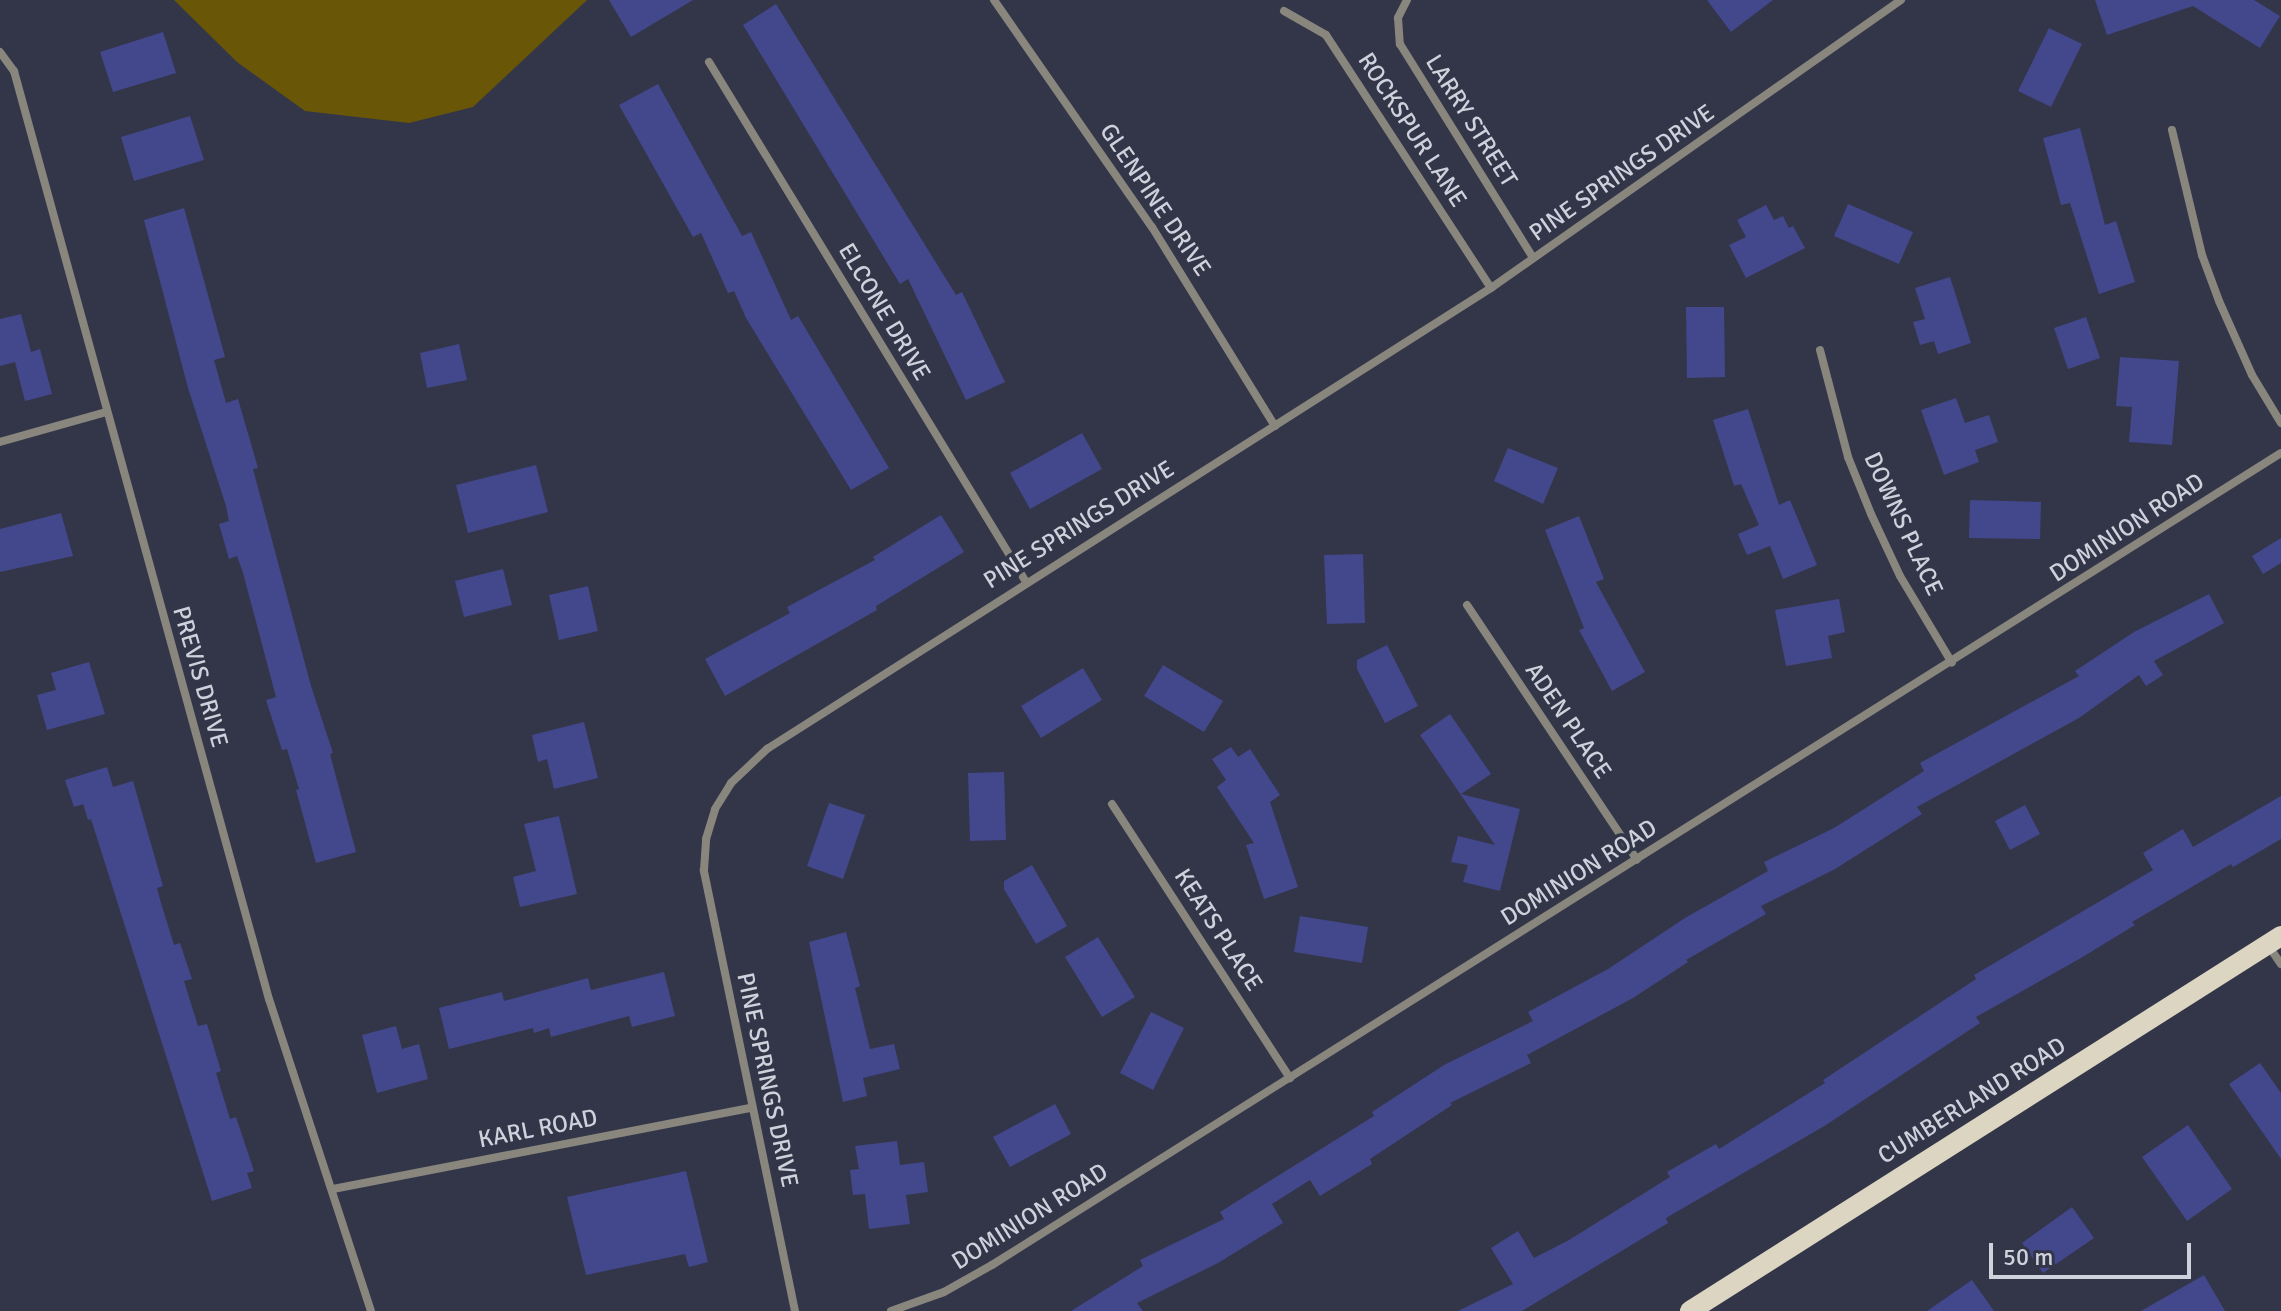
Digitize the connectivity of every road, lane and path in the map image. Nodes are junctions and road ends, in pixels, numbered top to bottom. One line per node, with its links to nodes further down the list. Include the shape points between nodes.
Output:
1 (994, 0): 13 (street, GLENPINE DRIVE, via 1152,227)
2 (1407, 0): 8 (street, LARRY STREET, via 1398,18 1400,44)
3 (1901, 0): 8 (street, PINE SPRINGS DRIVE)
4 (1284, 11): 9 (street, ROCKSPUR LANE, via 1326,35)
5 (0, 52): 11 (street, PREVIS DRIVE, via 14,71)
6 (709, 62): 16 (street, ELCONE DRIVE)
7 (2172, 130): 12 (street, via 2202,255 2219,301 2252,375)
8 (1533, 258): 9 (street, PINE SPRINGS DRIVE)
9 (1491, 288): 13 (street, PINE SPRINGS DRIVE)
10 (1820, 350): 18 (street, DOWNS PLACE, via 1848,457 1871,514 1900,576)
11 (106, 412): 14 (street); 25 (street, PREVIS DRIVE, via 269,999)
12 (2281, 423)
13 (1275, 426): 16 (street, PINE SPRINGS DRIVE)
14 (0, 442)
15 (2281, 453): 18 (street, DOMINION ROAD)
16 (1026, 582): 24 (street, PINE SPRINGS DRIVE, via 767,749 731,783 715,809 704,870)
17 (1467, 605): 20 (street, ADEN PLACE)
18 (1952, 663): 20 (street, DOMINION ROAD)
19 (1112, 804): 23 (street, KEATS PLACE)
20 (1637, 860): 23 (street, DOMINION ROAD)
21 (2274, 940): 22 (street); 29 (main road, CUMBERLAND ROAD)
22 (2281, 964)
23 (1290, 1078): 28 (street, DOMINION ROAD, via 980,1272)
24 (751, 1108): 25 (street, KARL ROAD); 27 (street, PINE SPRINGS DRIVE)
25 (333, 1189): 26 (street, PREVIS DRIVE)
26 (371, 1311)
27 (795, 1311)
28 (891, 1311)
29 (1690, 1311)

